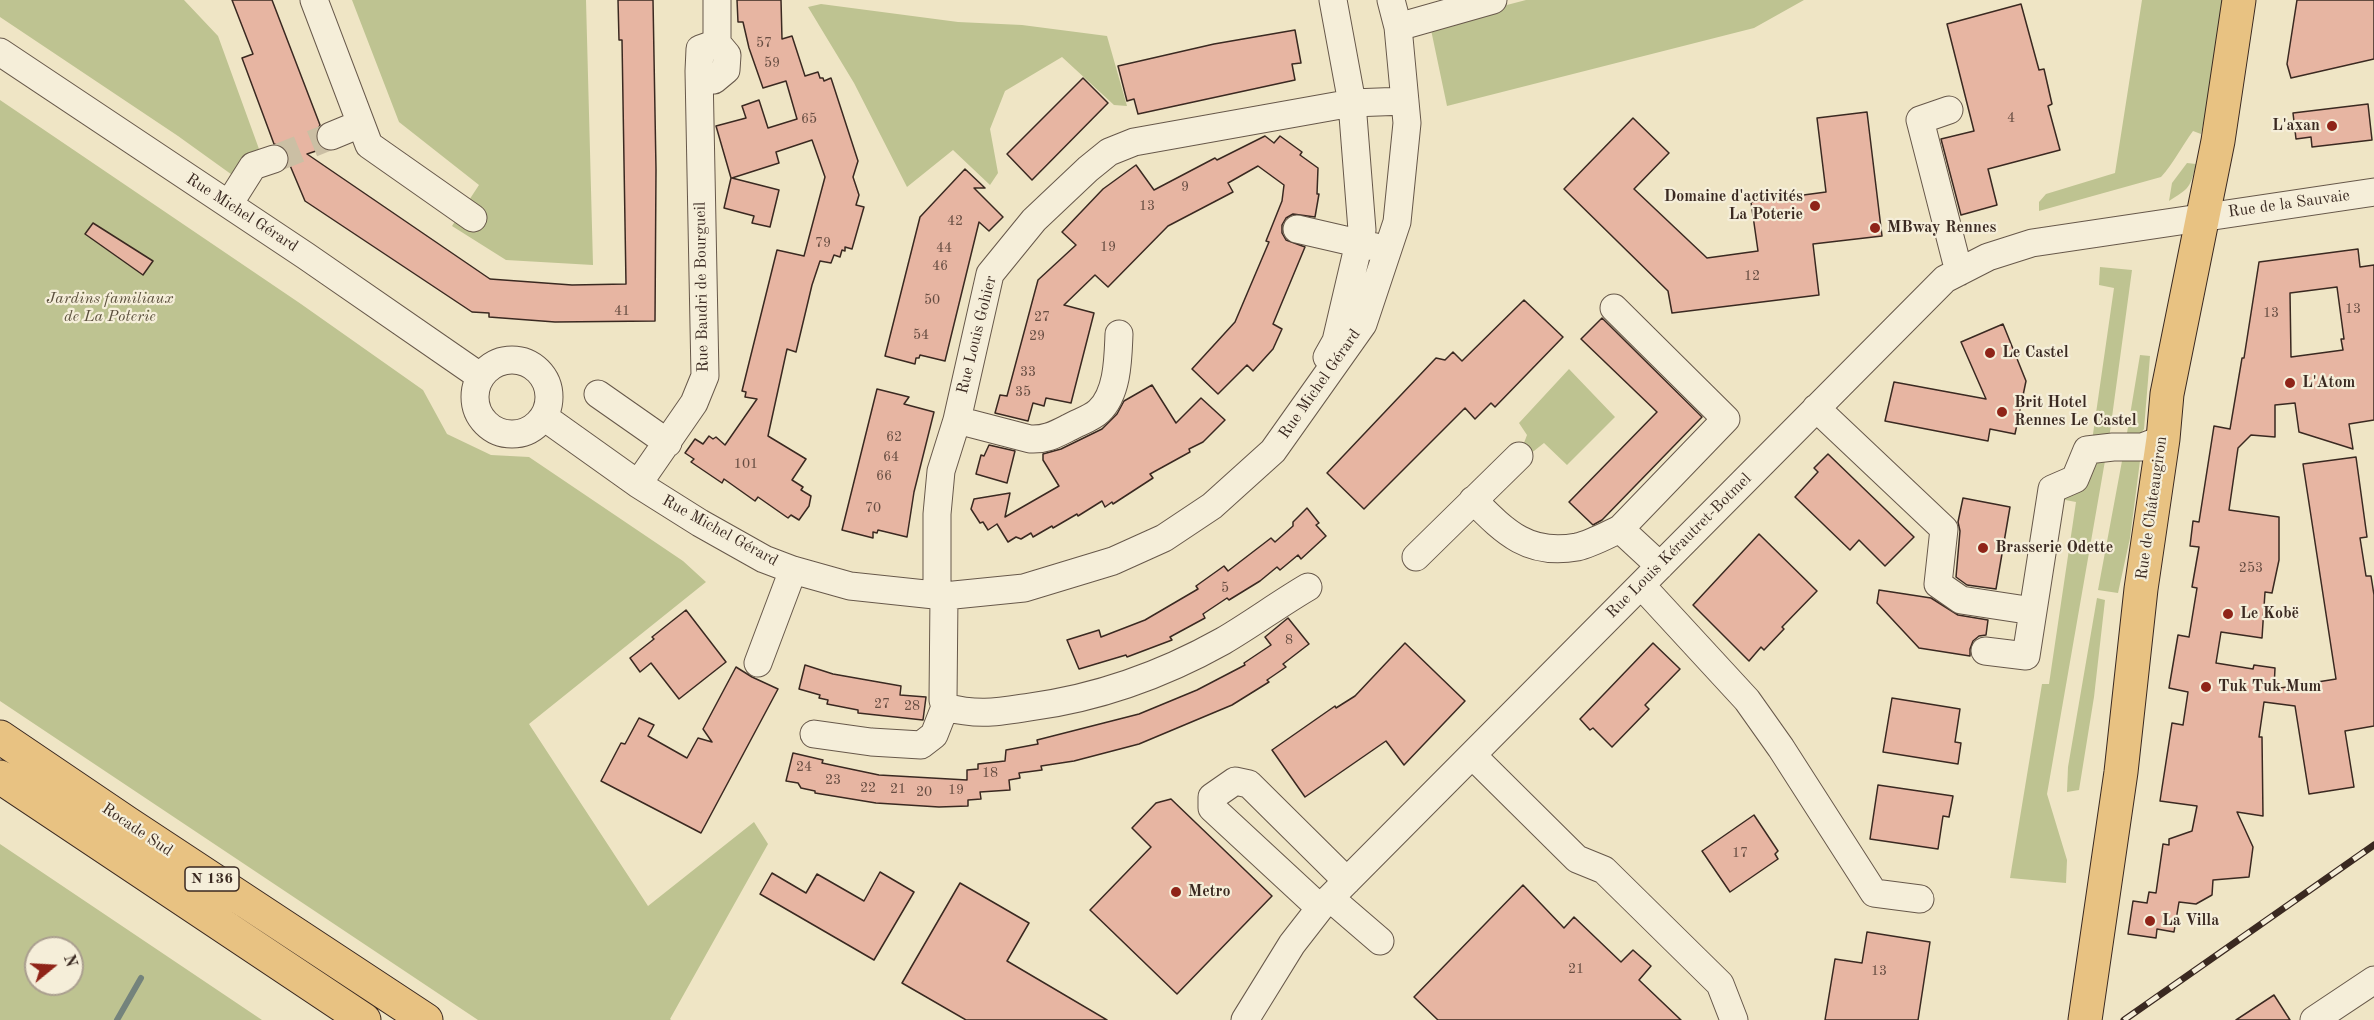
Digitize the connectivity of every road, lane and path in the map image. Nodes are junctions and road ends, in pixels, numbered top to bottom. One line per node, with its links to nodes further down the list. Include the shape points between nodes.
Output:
1 (314, 0): 12 (street)
2 (717, 0): 31 (street, Rue Baudri de Bourgueil, via 717,44 699,49 705,376 694,403)
3 (1334, 0): 10 (street, Rue Michel Gérard)
4 (1391, 0): 7 (street, Rue Michel Gérard)
5 (1493, 0): 7 (street)
6 (2239, 0): 17 (main road, Rue de Châteaugiron)
7 (1398, 27): 9 (street, Rue Michel Gérard)
8 (0, 52): 16 (street, Rue Michel Gérard)
9 (1405, 100): 10 (street, Rue Louis Gohier); 21 (street, Rue Michel Gérard, via 1407,123 1397,222)
10 (1352, 103): 20 (street, Rue Michel Gérard, via 1362,230); 29 (street, Rue Louis Gohier, via 1134,142 1109,152 1034,220 990,274)
11 (1949, 110): 22 (street, via 1920,120)
12 (360, 124): 13 (street); 18 (street, via 369,145)
13 (331, 136)
14 (274, 159): 16 (street, via 253,166)
15 (2374, 192): 17 (street, Rue de la Sauvaie)
16 (229, 204): 25 (street, Rue Michel Gérard)
17 (2204, 216): 22 (street, Rue Louis Kérautret-Botmel, via 2032,243 1988,257); 30 (main road, Rue de Châteaugiron, via 2173,357)
18 (473, 218)
19 (1297, 229): 20 (street)
20 (1359, 243): 21 (street); 32 (street, Rue Michel Gérard, via 1336,341)
21 (1388, 250): 32 (street, Rue Michel Gérard, via 1363,324)
22 (1959, 272): 27 (street, Rue Louis Kérautret-Botmel, via 1945,279)
23 (1614, 308): 36 (street, via 1726,419)
24 (1119, 334): 29 (street, via 1108,400 1093,416 1041,440)
25 (481, 377): 28 (street, via 500,362 516,360 532,366 548,385 549,402); 28 (street, via 476,392 477,408 486,424 496,431 519,434)
26 (598, 394): 31 (street)
27 (1816, 408): 39 (street, Rue Louis Kérautret-Botmel); 42 (street, via 1944,529 1938,584 1961,600)
28 (544, 417): 34 (street, Rue Michel Gérard)
29 (957, 420): 41 (street, Rue Louis Gohier, via 941,471 937,514)
30 (2163, 439): 42 (street, via 2142,447 2087,450 2075,479 2052,489); 58 (main road, Rue de Châteaugiron)
31 (668, 443): 34 (street, Rue Baudri de Bourgueil)
32 (1273, 451): 41 (street, Rue Michel Gérard, via 1212,506 1164,538 1113,561 1024,588)
33 (1519, 456): 35 (street)
34 (638, 484): 38 (street, Rue Michel Gérard, via 764,559)
35 (1473, 500): 36 (street, via 1508,535 1541,548 1578,547); 37 (street)
36 (1620, 529): 39 (street)
37 (1416, 557)
38 (793, 570): 41 (street, Rue Michel Gérard, via 850,586); 44 (street)
39 (1651, 575): 48 (street, Rue Louis Kérautret-Botmel); 51 (street, via 1781,748 1874,893)
40 (1308, 587): 45 (street, via 1223,641 1185,661 1123,685 1045,705 983,714)
41 (941, 596): 45 (street, Rue Louis Gohier)
42 (2033, 611): 43 (street, via 2026,656)
43 (1985, 651)
44 (758, 663)
45 (945, 706): 46 (street, via 934,735 921,745)
46 (814, 734)
47 (0, 737): 55 (main road, Rocade Sud / N 136)
48 (1472, 755): 50 (street, Rue Louis Kérautret-Botmel); 57 (street, via 1577,859 1604,870 1720,984)
49 (0, 777): 54 (main road, Rocade Sud / N 136)
50 (1332, 896): 52 (street); 56 (street, Rue Louis Kérautret-Botmel, via 1292,944)
51 (1920, 899)
52 (1380, 942)
53 (2374, 980): 59 (street)
54 (364, 1020)
55 (426, 1020)
56 (1245, 1020)
57 (1734, 1020)
58 (2085, 1020)
59 (2314, 1020)

